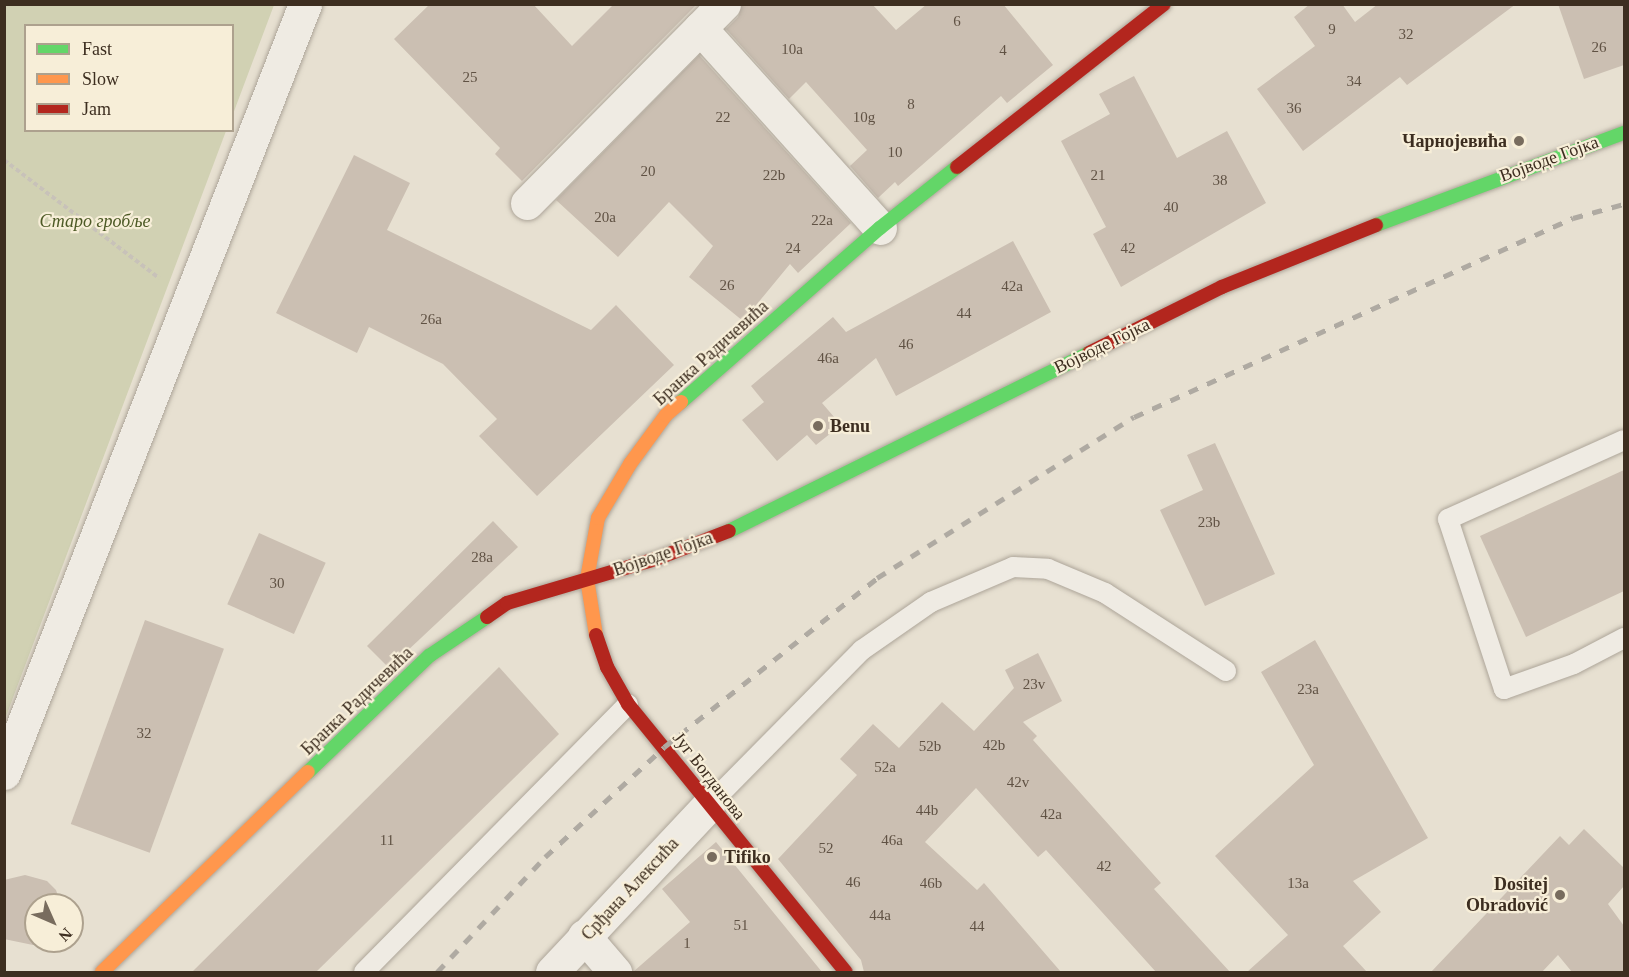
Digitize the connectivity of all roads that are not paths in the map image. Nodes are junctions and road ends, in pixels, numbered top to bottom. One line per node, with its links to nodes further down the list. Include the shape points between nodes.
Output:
1 (305, 4): 13 (street)
2 (724, 4): 4 (street)
3 (1164, 4): 7 (street, Бранка Радичевића)
4 (700, 28): 6 (street); 7 (street)
5 (1624, 133): 9 (street, Војводе Гојка, via 1473,186 1222,287 736,528 656,559)
6 (527, 203)
7 (880, 228): 9 (street, Бранка Радичевића, via 666,415 630,464 598,518)
8 (1624, 440): 10 (lane, via 1448,519 1504,689 1574,664)
9 (587, 579): 12 (street, Југ Богданова, via 593,627); 16 (street, Бранка Радичевића, via 507,603 429,656)
10 (1624, 638)
11 (1226, 671): 14 (lane, via 1105,593 1048,569 1013,567 931,602 862,650)
12 (628, 704): 14 (street, Југ Богданова); 17 (lane)
13 (4, 773)
14 (708, 806): 15 (street, Срђана Алексића); 20 (street, Југ Богданова)
15 (584, 936): 18 (street, Срђана Алексића); 19 (street)
16 (102, 972)
17 (364, 972)
18 (552, 972)
19 (615, 972)
20 (846, 972)

